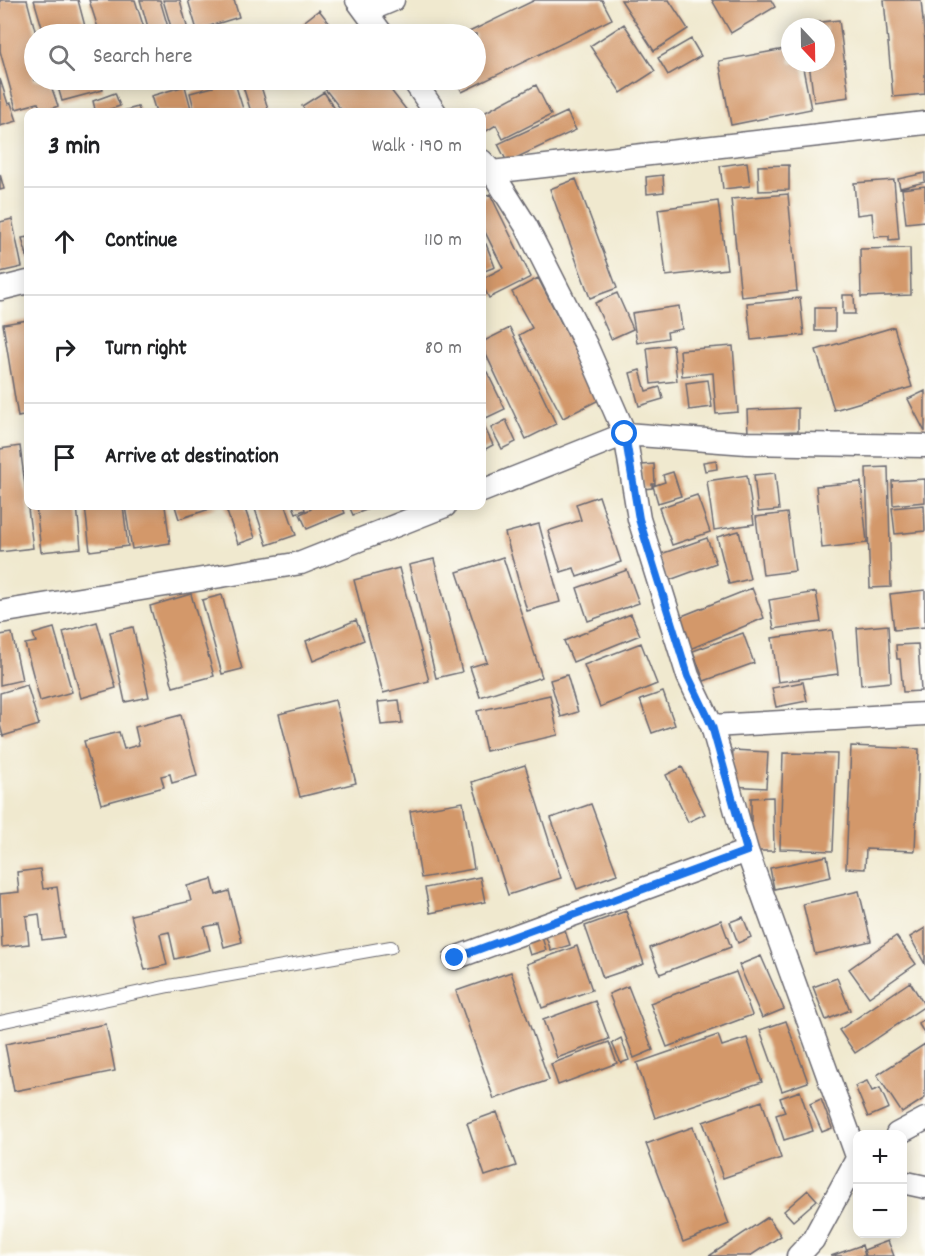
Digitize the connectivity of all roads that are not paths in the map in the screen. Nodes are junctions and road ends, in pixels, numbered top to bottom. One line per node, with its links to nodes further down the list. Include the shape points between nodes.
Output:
1 (393, 0): 2 (street)
2 (362, 6): 3 (street)
3 (375, 24)
4 (420, 90): 5 (street)
5 (432, 108)
6 (925, 123): 7 (street)
7 (487, 166): 10 (street, via 526,226 586,345)
8 (24, 283): 9 (street)
9 (0, 289)
10 (625, 434): 11 (street, via 747,443); 12 (street); 16 (street, via 639,519 688,676)
11 (925, 446)
12 (486, 489)
13 (435, 510): 14 (street, via 301,563)
14 (0, 612)
15 (925, 714): 16 (street)
16 (712, 726): 17 (street)
17 (747, 851): 19 (street); 23 (street)
18 (391, 947): 20 (lane, via 169,986)
19 (455, 958)
20 (0, 1022)
21 (925, 1119): 22 (street)
22 (904, 1130)
23 (853, 1147)
24 (853, 1165): 27 (street, via 813,1240)
25 (907, 1183): 26 (street)
26 (925, 1187)
27 (798, 1256)

